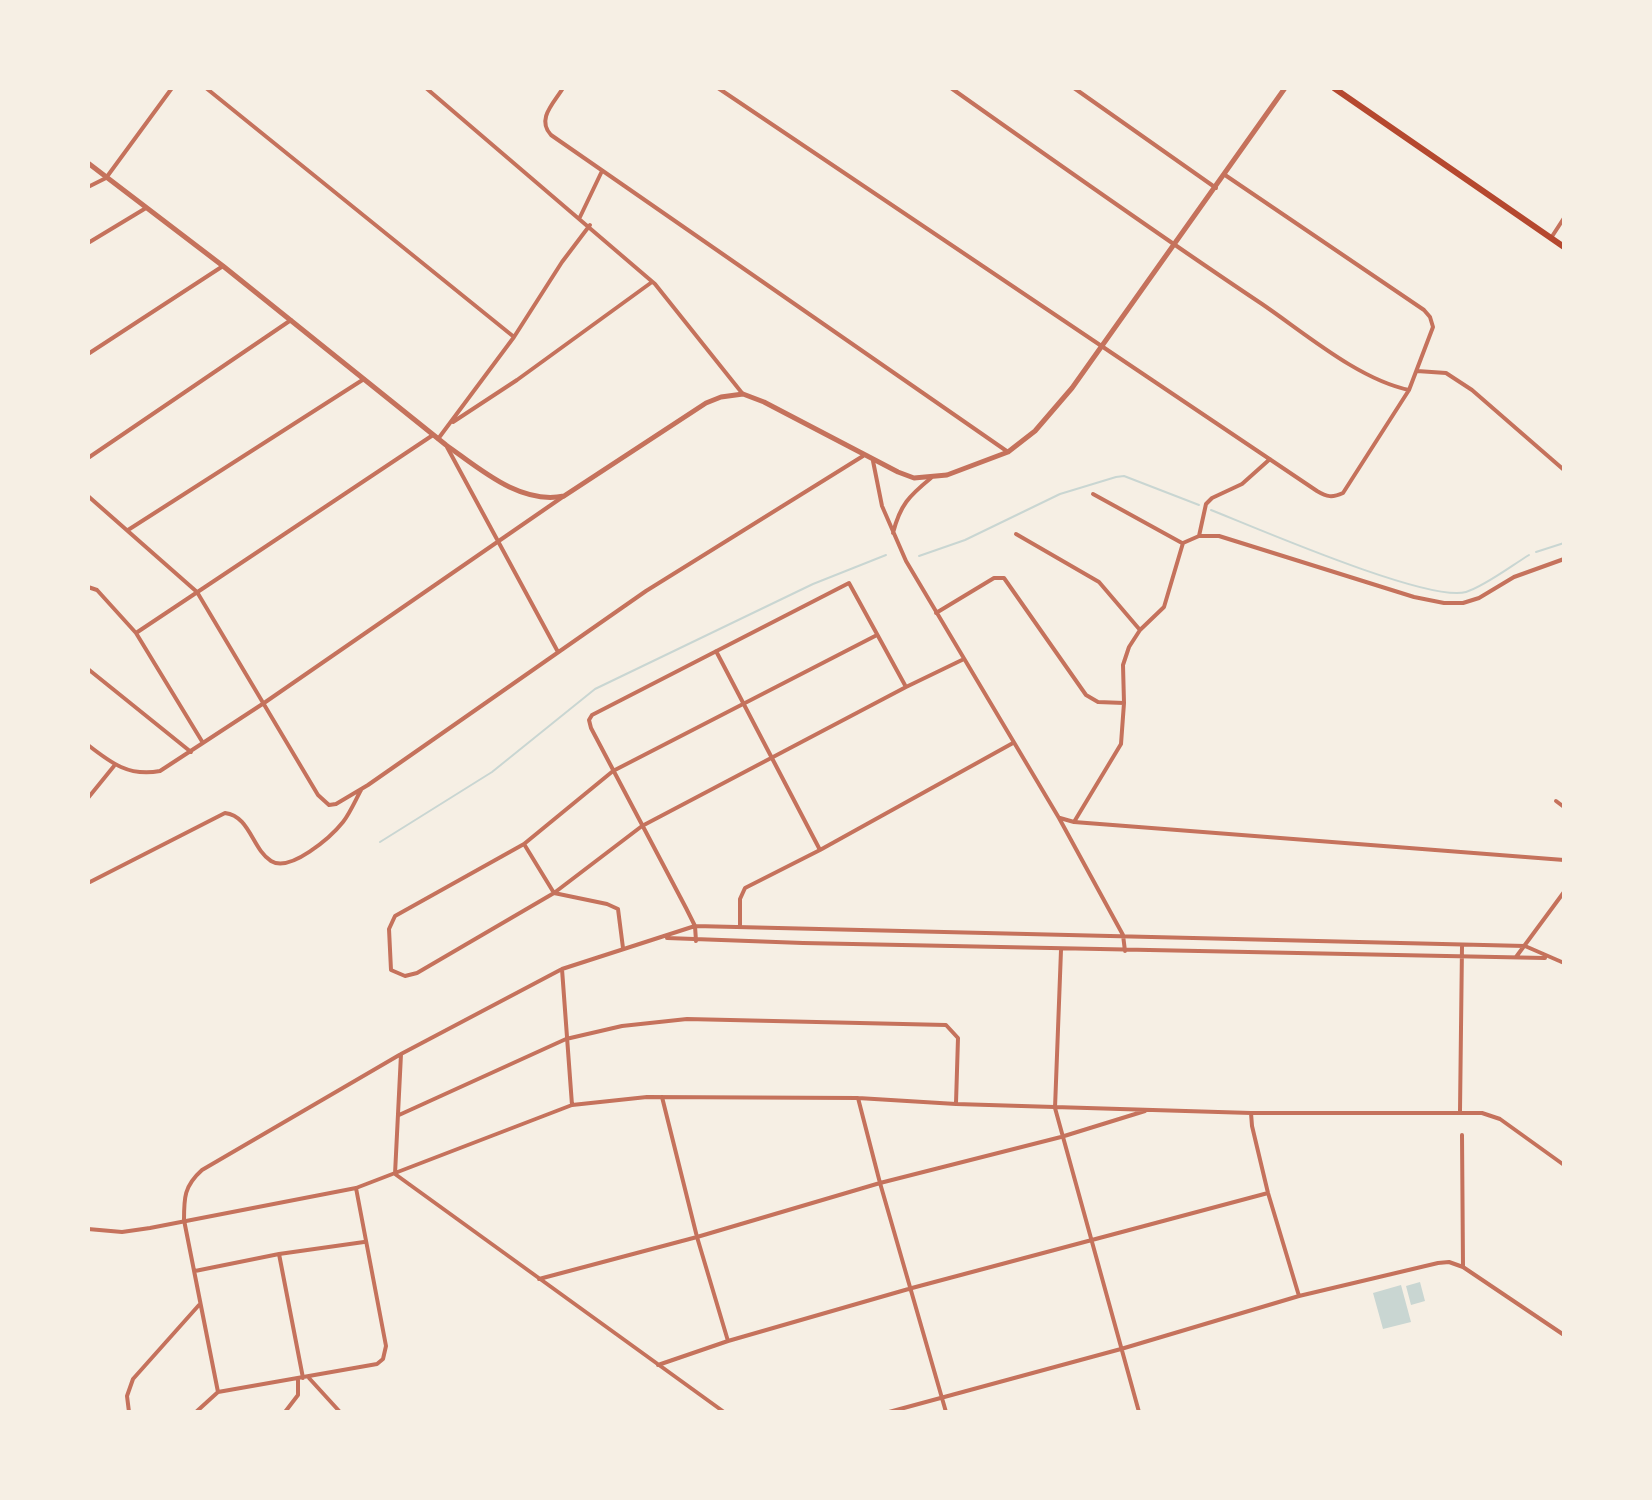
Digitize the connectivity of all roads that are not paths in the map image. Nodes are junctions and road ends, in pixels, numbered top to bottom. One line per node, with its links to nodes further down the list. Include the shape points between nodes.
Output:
1 (172, 88): 13 (street)
2 (206, 88): 27 (street)
3 (426, 88): 17 (street)
4 (563, 88): 11 (street, via 546,115 545,128)
5 (718, 88): 28 (street)
6 (951, 88): 22 (street)
7 (1074, 88): 15 (street)
8 (1285, 88): 12 (street)
9 (1334, 88): 20 (main road)
10 (88, 163): 13 (street)
11 (602, 171): 17 (street); 37 (street)
12 (1225, 175): 15 (street); 30 (street, via 1424,310 1433,327)
13 (106, 178): 14 (street); 16 (street)
14 (88, 187)
15 (1216, 188): 22 (street)
16 (146, 208): 21 (street); 24 (street)
17 (580, 217): 19 (street)
18 (1564, 218): 20 (street)
19 (590, 225): 25 (street); 27 (street)
20 (1551, 238): 23 (main road)
21 (88, 243)
22 (1173, 246): 28 (street); 32 (street, via 1334,353 1377,379)
23 (1564, 247)
24 (223, 266): 26 (street); 29 (street)
25 (653, 281): 33 (street); 34 (street)
26 (291, 320): 31 (street); 39 (street)
27 (514, 337): 34 (street)
28 (1103, 346): 37 (street, via 1047,418); 40 (street)
29 (88, 354)
30 (1417, 371): 32 (street); 42 (street, via 1446,373 1472,390)
31 (364, 379): 35 (street); 47 (street)
32 (1409, 390): 40 (street, via 1343,493 1325,496)
33 (743, 394): 38 (street); 46 (street, via 694,409)
34 (448, 426): 35 (street)
35 (436, 437): 36 (street); 55 (street)
36 (446, 445): 46 (street, via 526,495); 51 (street)
37 (1008, 452): 43 (street)
38 (863, 456): 41 (street); 61 (street)
39 (88, 458)
40 (1270, 459): 50 (street, via 1242,484 1206,504)
41 (873, 461): 43 (street, via 914,478); 48 (street)
42 (1564, 470)
43 (931, 478): 48 (street, via 909,495)
44 (1093, 494): 52 (street)
45 (88, 496): 47 (street)
46 (564, 496): 51 (street)
47 (128, 530): 55 (street)
48 (893, 534): 56 (street)
49 (1016, 534): 57 (street, via 1099,582)
50 (1199, 536): 52 (street); 53 (street, via 1219,536 1444,603 1479,598 1514,577)
51 (497, 541): 61 (street); 65 (street)
52 (1183, 543): 57 (street, via 1164,607)
53 (1564, 559)
54 (88, 587): 58 (street, via 97,590)
55 (197, 592): 58 (street); 65 (street)
56 (936, 613): 62 (street); 66 (street, via 994,578 1004,578 1086,695 1098,702)
57 (1140, 630): 66 (street, via 1123,665)
58 (136, 633): 68 (street)
59 (877, 635): 60 (street, via 849,583); 64 (street); 67 (street)
60 (716, 651): 67 (street); 74 (street, via 592,715 591,728)
61 (558, 652): 75 (street)
62 (964, 659): 64 (street); 69 (street)
63 (88, 669): 71 (street)
64 (906, 687): 72 (street)
65 (264, 703): 68 (street); 75 (street, via 324,803 336,804)
66 (1124, 703): 80 (street, via 1121,744)
67 (744, 705): 72 (street); 74 (street)
68 (203, 743): 71 (street)
69 (1013, 743): 79 (street); 83 (street)
70 (88, 745): 73 (street)
71 (191, 752): 73 (street, via 160,771)
72 (774, 758): 81 (street); 83 (street)
73 (114, 766): 76 (street)
74 (613, 771): 81 (street); 82 (street)
75 (362, 788): 85 (street, via 330,836 284,864 273,862 240,820 225,813)
76 (88, 798)
77 (1556, 801): 78 (street)
78 (1564, 807)
79 (1059, 818): 80 (street); 92 (street)
80 (1074, 822): 84 (street)
81 (642, 826): 87 (street); 88 (street)
82 (524, 844): 87 (street); 87 (street, via 395,916 389,929 391,970 405,976 417,973)
83 (820, 850): 89 (street, via 745,888)
84 (1564, 860)
85 (88, 884)
86 (1564, 892): 100 (street)
87 (554, 893): 101 (street, via 618,909)
88 (695, 926): 89 (street); 93 (street); 96 (street)
89 (740, 926): 90 (street)
90 (804, 929): 91 (street); 97 (street)
91 (978, 932): 92 (street); 98 (street)
92 (1123, 935): 94 (street); 103 (street)
93 (664, 937): 96 (street); 101 (street)
94 (1214, 938): 95 (street); 104 (street)
95 (1299, 940): 99 (street); 105 (street)
96 (696, 941): 97 (street)
97 (803, 943): 98 (street)
98 (978, 945): 102 (street)
99 (1462, 945): 100 (street); 106 (street)
100 (1525, 946): 107 (street); 108 (street)
101 (623, 948): 110 (street)
102 (1061, 949): 103 (street); 117 (street)
103 (1125, 951): 104 (street)
104 (1215, 952): 105 (street)
105 (1299, 954): 106 (street)
106 (1462, 957): 108 (street); 119 (street)
107 (1547, 958): 108 (street); 109 (street)
108 (1515, 959)
109 (1564, 963)
110 (562, 969): 111 (street); 112 (street)
111 (566, 1039): 115 (street, via 687,1019 940,1023 958,1038); 116 (street); 121 (street)
112 (401, 1054): 121 (street); 129 (street, via 202,1170 185,1189)
113 (662, 1097): 114 (street); 116 (street); 131 (street)
114 (858, 1098): 115 (street); 126 (street)
115 (956, 1104): 117 (street)
116 (572, 1105): 125 (street)
117 (1055, 1108): 118 (street); 123 (street)
118 (1147, 1110): 120 (street); 123 (street)
119 (1460, 1111): 120 (street); 124 (street, via 1500,1119)
120 (1251, 1113): 128 (street)
121 (399, 1115): 125 (street)
122 (1462, 1135): 135 (street)
123 (1061, 1137): 126 (street); 132 (street)
124 (1564, 1165)
125 (395, 1174): 127 (street); 137 (street)
126 (880, 1183): 131 (street); 138 (street)
127 (356, 1188): 129 (street); 133 (street)
128 (1268, 1193): 132 (street); 139 (street)
129 (184, 1220): 130 (street, via 122,1232); 136 (street)
130 (88, 1229)
131 (697, 1237): 137 (street); 142 (street)
132 (1092, 1241): 138 (street); 143 (street)
133 (364, 1242): 134 (street); 145 (street, via 386,1346 383,1359)
134 (279, 1254): 136 (street); 145 (street)
135 (1463, 1267): 139 (street, via 1438,1263); 141 (street)
136 (195, 1271): 140 (street)
137 (539, 1279): 144 (street)
138 (912, 1288): 142 (street); 147 (street)
139 (1299, 1296): 143 (street)
140 (200, 1304): 146 (street); 148 (street, via 133,1379)
141 (1564, 1335)
142 (728, 1341): 144 (street)
143 (1121, 1349): 147 (street); 155 (street)
144 (658, 1365): 152 (street)
145 (303, 1378): 146 (street); 150 (street); 151 (street)
146 (218, 1392): 149 (street)
147 (942, 1397): 153 (street); 154 (street)
148 (129, 1412)
149 (196, 1412)
150 (285, 1412)
151 (340, 1412)
152 (724, 1412)
153 (889, 1412)
154 (946, 1412)
155 (1139, 1412)

